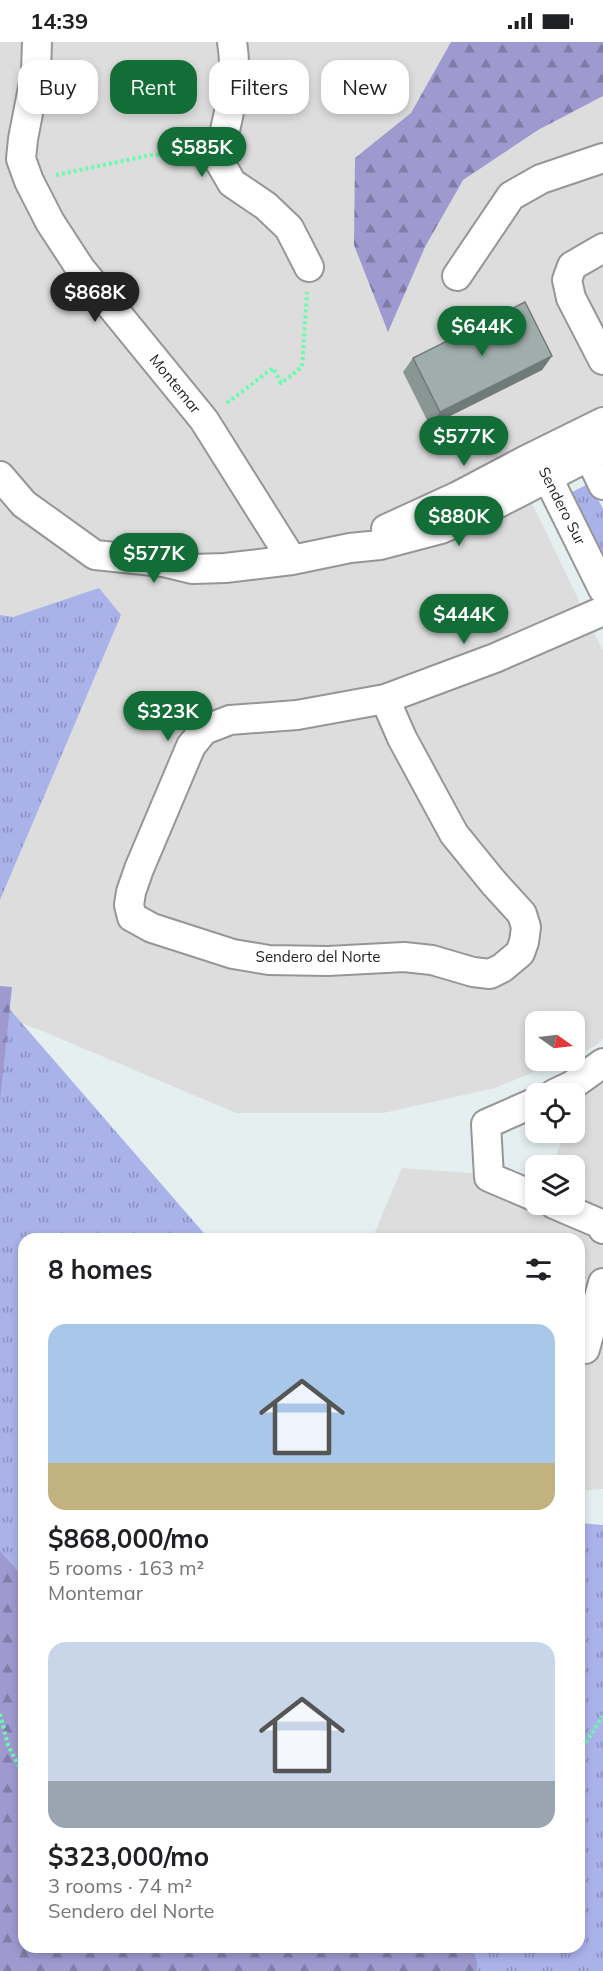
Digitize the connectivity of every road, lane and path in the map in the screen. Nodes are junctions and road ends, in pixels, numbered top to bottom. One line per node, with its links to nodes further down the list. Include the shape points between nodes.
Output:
1 (37, 42): 5 (street, Montemar, via 36,72 22,139 21,159)
2 (232, 42): 4 (street, via 231,106)
3 (603, 158): 8 (street, via 541,178 511,196)
4 (218, 159): 5 (path, via 151,155); 7 (street, via 232,183 290,228)
5 (29, 181): 10 (street, Montemar, via 80,268)
6 (603, 248): 9 (street, via 572,266 567,280 571,298)
7 (309, 267): 10 (path, via 302,367 281,382 273,368)
8 (457, 276)
9 (603, 360)
10 (204, 420): 16 (street, Montemar)
11 (603, 422): 12 (street)
12 (587, 448): 13 (street); 15 (street)
13 (542, 467): 16 (street, via 448,501 359,540 350,548); 17 (street, Sendero Sur)
14 (0, 476): 16 (street, via 24,504 95,555 192,569)
15 (603, 485)
16 (292, 561)
17 (603, 590)
18 (603, 611): 19 (street, Sendero del Norte, via 495,658)
19 (385, 699): 19 (street, Sendero del Norte, via 297,715 230,720 204,730 191,746 139,868 129,905 132,917 152,928 233,954 269,960 404,957 490,974 520,953 526,927 522,914 454,834)
20 (603, 1063): 21 (street)
21 (575, 1083)
22 (525, 1107): 23 (street, via 486,1124 489,1177)
23 (525, 1192)
24 (580, 1215): 25 (street, via 601,1224)
25 (603, 1229)
26 (603, 1283): 27 (street)
27 (585, 1349)
28 (0, 1714): 31 (path)
29 (603, 1716): 30 (path)
30 (585, 1744)
31 (18, 1764)

